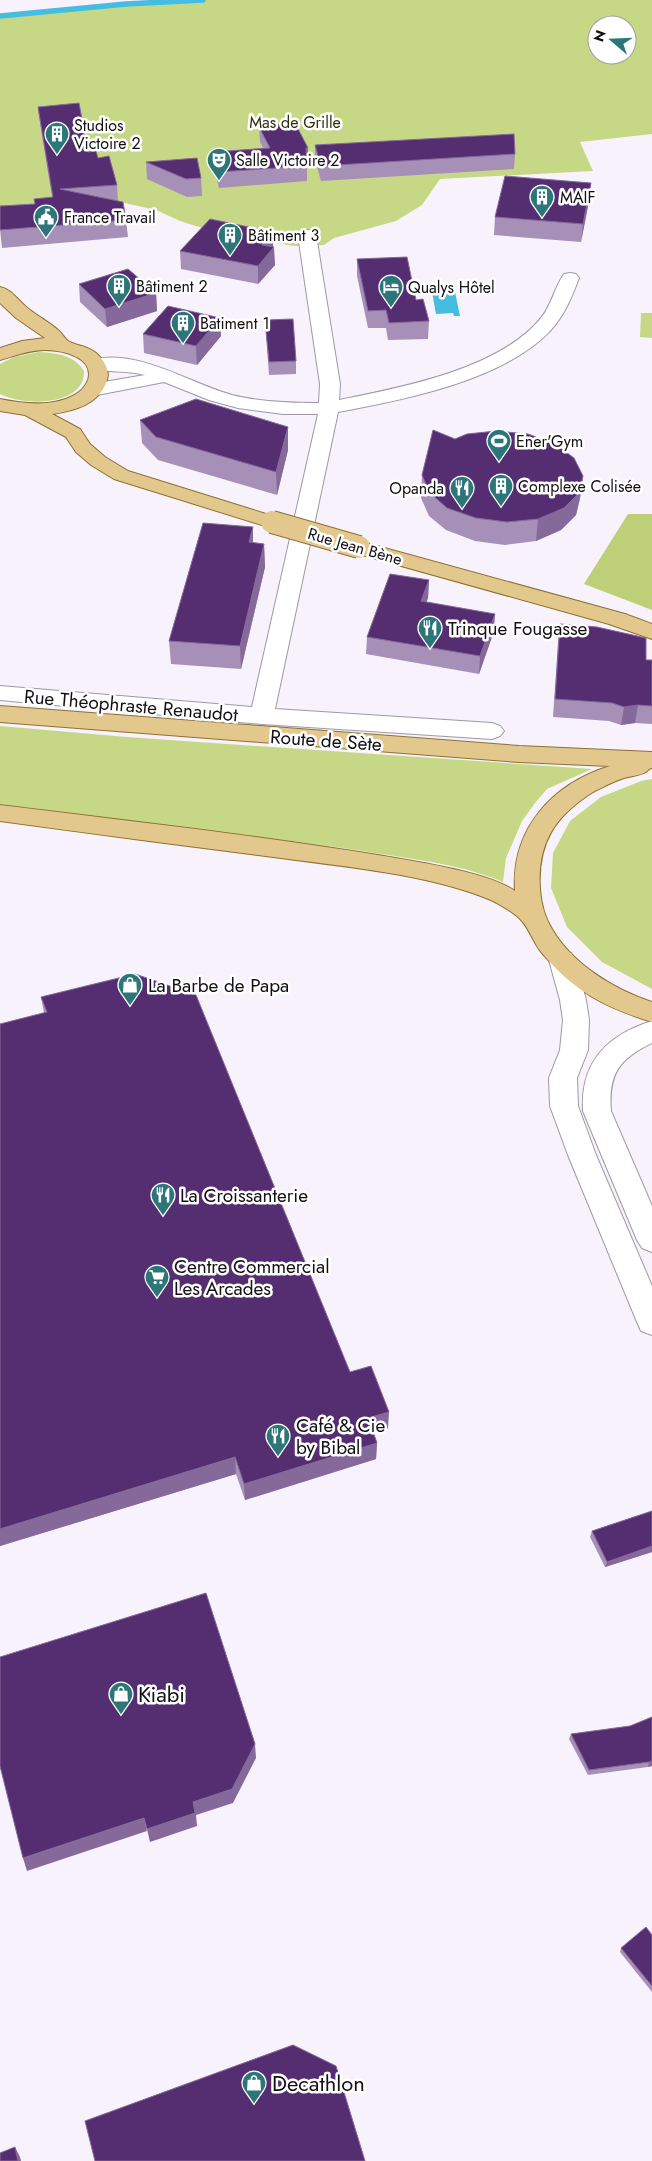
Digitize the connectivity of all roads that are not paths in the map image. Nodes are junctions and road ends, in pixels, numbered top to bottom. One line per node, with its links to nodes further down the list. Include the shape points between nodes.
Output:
1 (307, 235): 11 (street, Rue Théophraste Renaudot, via 330,384)
2 (570, 278): 11 (street, via 559,306 538,332 490,364 447,381)
3 (0, 292): 4 (main road)
4 (24, 315): 5 (main road, via 43,326); 6 (main road)
5 (62, 346): 6 (main road, via 42,344); 7 (main road, via 83,353)
6 (6, 351)
7 (96, 364): 8 (street, via 120,364); 9 (main road, via 99,377)
8 (168, 378): 9 (street, via 116,384); 11 (street, via 236,402)
9 (87, 394): 12 (main road, via 58,407); 13 (main road)
10 (0, 405): 12 (main road)
11 (329, 408): 17 (street, Rue Théophraste Renaudot)
12 (32, 410): 13 (main road, Rue Jean Bène)
13 (73, 433): 14 (main road, Rue Jean Bène, bridge, via 83,448 121,475 175,494 617,618)
14 (652, 632)
15 (0, 693): 17 (street, Rue Théophraste Renaudot)
16 (0, 714): 19 (main road, Route de Sète, via 519,754)
17 (262, 716): 18 (street, Rue Théophraste Renaudot)
18 (492, 731)
19 (652, 761): 21 (main road, via 619,770 580,788 550,813 531,843 524,878)
20 (0, 813): 21 (main road, via 338,857 427,872 476,884 503,895)
21 (532, 915): 22 (main road, via 544,938)
22 (562, 960): 23 (main road, via 611,997); 26 (street, via 576,1020 574,1050 563,1078 564,1106)
23 (652, 1012)
24 (652, 1031): 25 (street, via 616,1051 604,1065 595,1096 597,1111)
25 (652, 1240)
26 (652, 1322)

